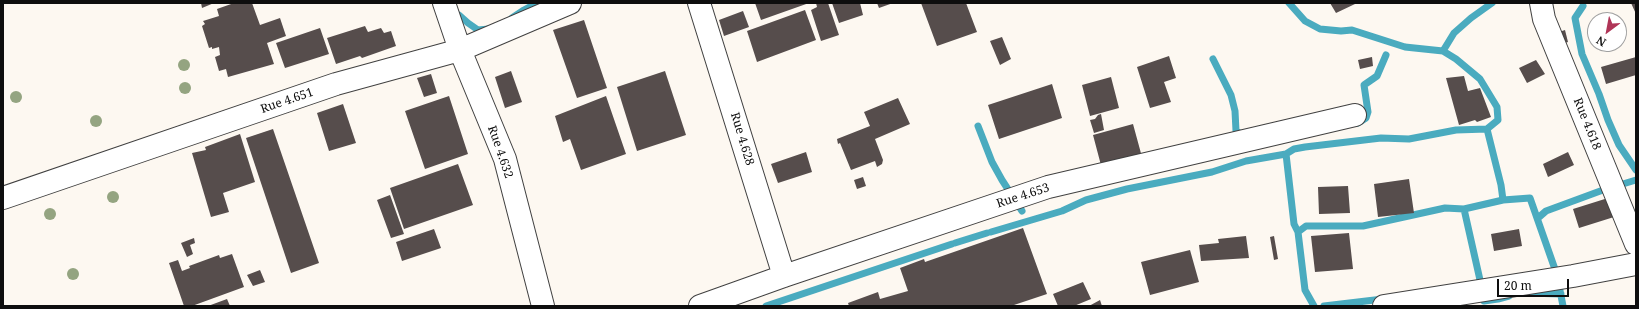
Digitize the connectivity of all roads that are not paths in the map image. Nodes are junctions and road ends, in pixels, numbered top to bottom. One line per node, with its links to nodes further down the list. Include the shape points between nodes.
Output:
1 (444, 3): 5 (street, Rue 4.632)
2 (570, 3): 5 (street, Rue 4.651)
3 (699, 3): 10 (street, Rue 4.628)
4 (1541, 3): 8 (street, Rue 4.618, via 1544,19)
5 (460, 50): 7 (street, Rue 4.651, via 336,84); 11 (street, Rue 4.632, via 505,159)
6 (1355, 115): 10 (street, Rue 4.653, via 1048,187)
7 (3, 198)
8 (1636, 244)
9 (1636, 264): 13 (street)
10 (784, 276): 12 (street, Rue 4.653)
11 (543, 306)
12 (700, 306)
13 (1384, 306)

